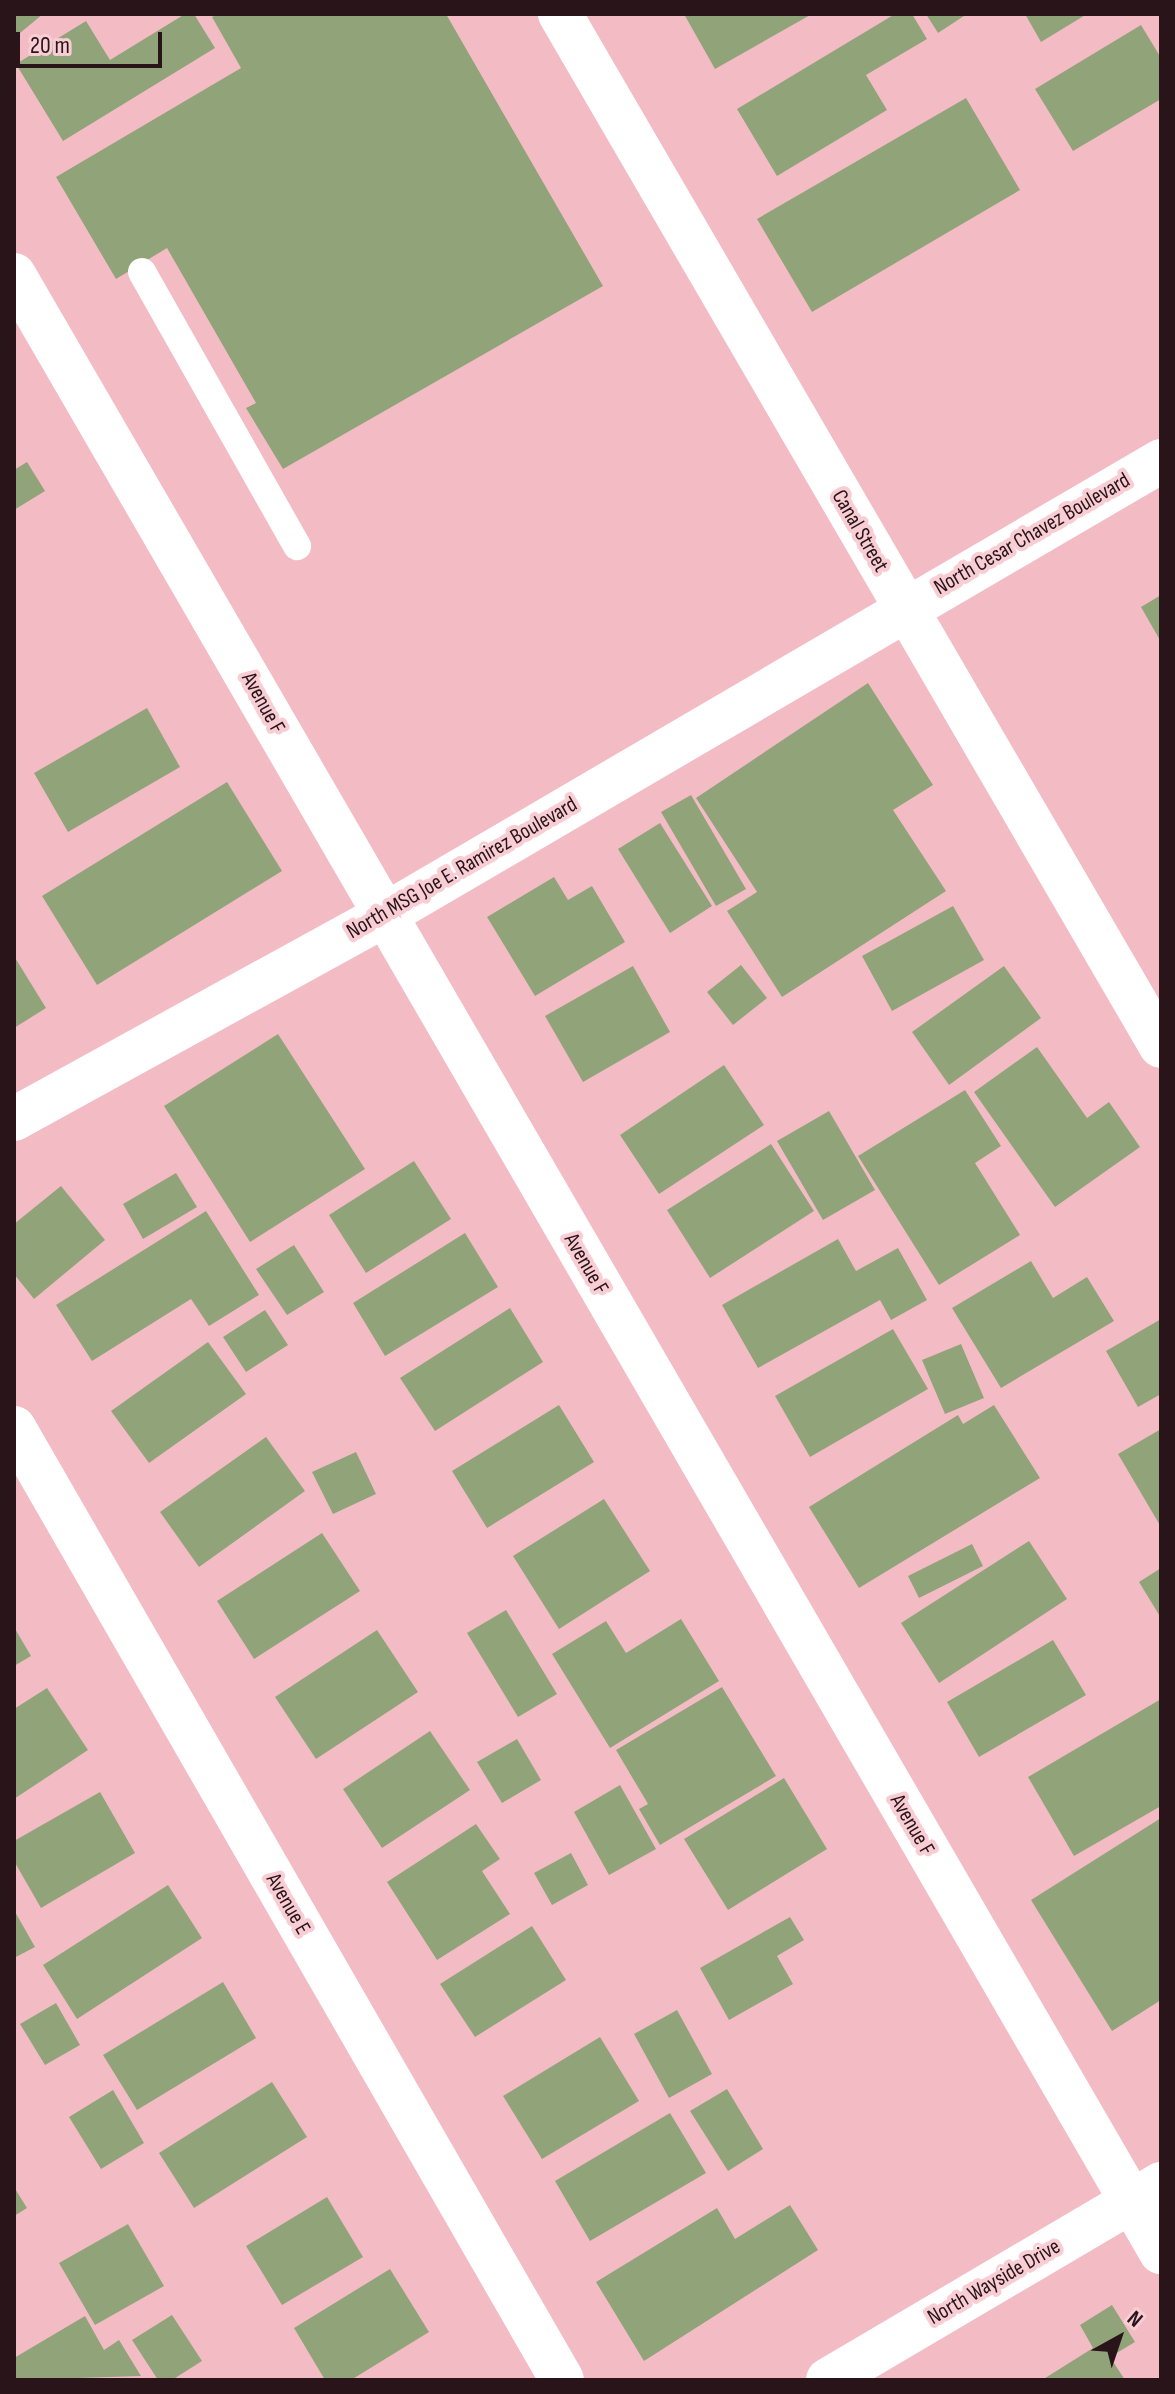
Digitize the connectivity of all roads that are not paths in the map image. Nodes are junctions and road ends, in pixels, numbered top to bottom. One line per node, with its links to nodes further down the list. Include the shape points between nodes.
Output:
1 (560, 14): 6 (street, Canal Street)
2 (142, 272): 5 (lane)
3 (14, 275): 7 (street, Avenue F)
4 (1161, 461): 6 (street, North Cesar Chavez Boulevard)
5 (297, 546)
6 (904, 606): 7 (street, North MSG Joe E. Ramirez Boulevard); 8 (street, Canal Street)
7 (383, 916): 9 (street, North MSG Joe E. Ramirez Boulevard); 11 (street, Avenue F)
8 (1161, 1046)
9 (14, 1119)
10 (14, 1428): 13 (street, Avenue E)
11 (1146, 2193): 12 (street, Avenue F); 14 (street, North Wayside Drive)
12 (1161, 2252)
13 (562, 2380)
14 (828, 2380)

